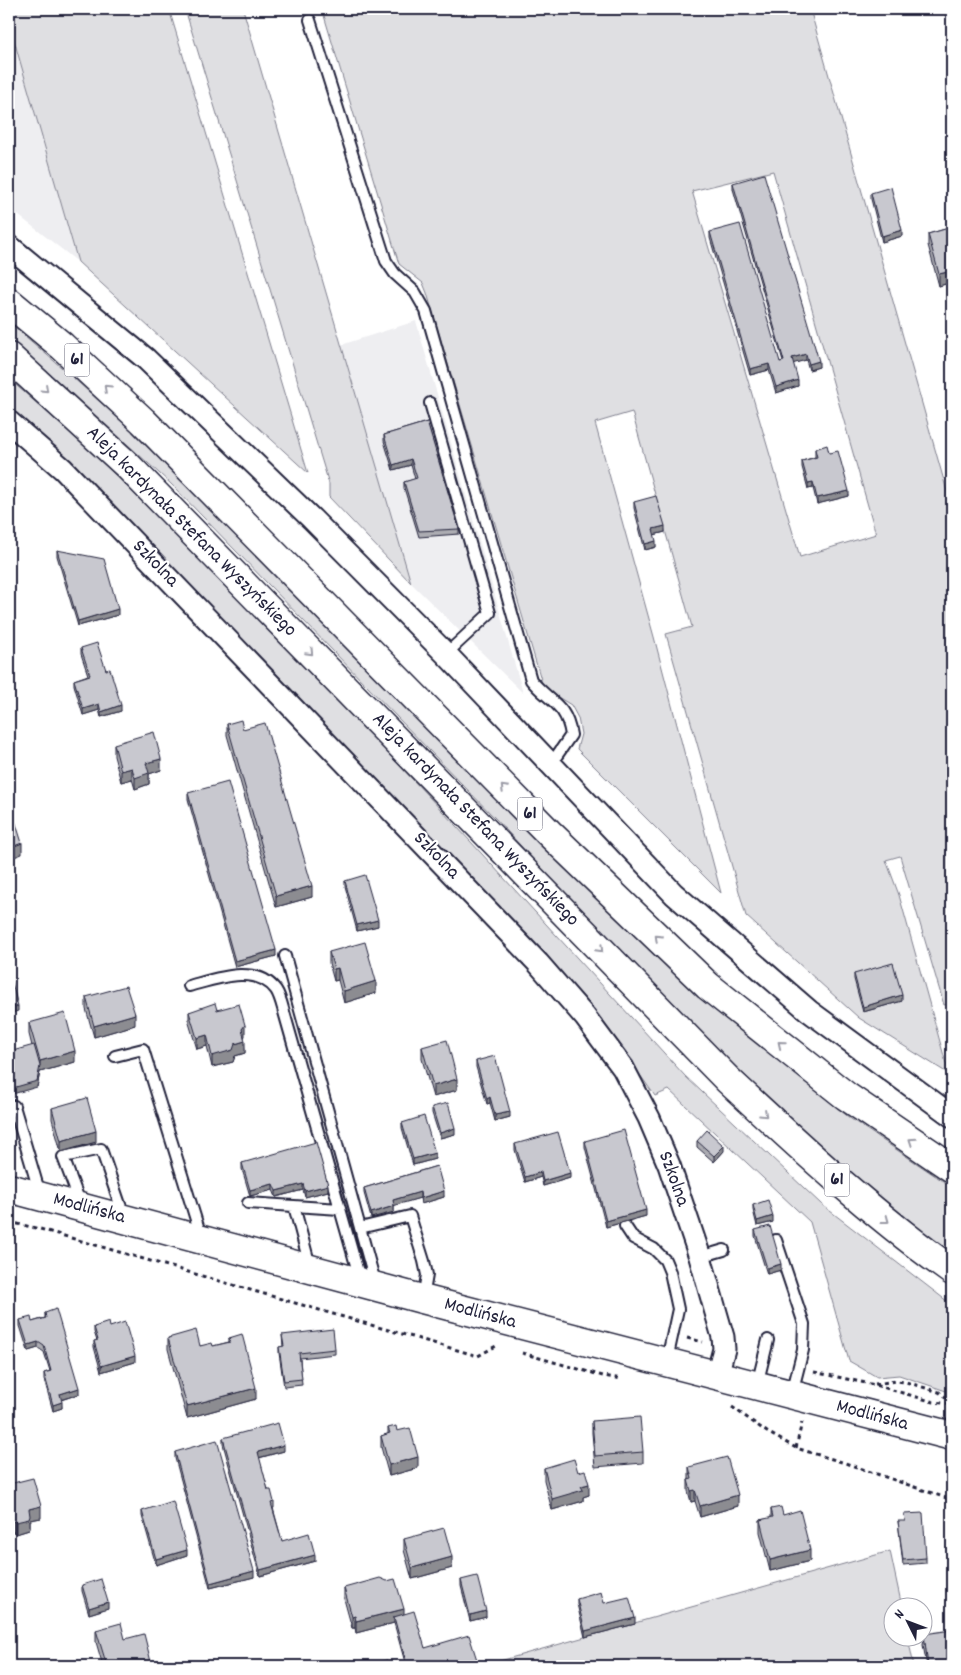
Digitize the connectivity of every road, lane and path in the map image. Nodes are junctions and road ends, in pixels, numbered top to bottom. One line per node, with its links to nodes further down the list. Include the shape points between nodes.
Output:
1 (310, 20): 8 (lane, via 386,261 415,292 426,311 531,680 563,709 569,722 571,735)
2 (9, 246): 7 (street, via 146,359)
3 (9, 302): 14 (main road, 61, one-way to 3, via 846,1096 708,986 549,833 143,421)
4 (9, 357): 30 (main road, Aleja kardynała Stefana Wyszyńskiego / 61, one-way to 30, via 127,465 728,1080 869,1208)
5 (430, 402): 7 (lane, via 490,613)
6 (9, 422): 28 (street, Szkolna, via 63,469 538,963 585,1017 623,1068 649,1118 669,1165)
7 (446, 654): 8 (street)
8 (551, 764): 13 (street, via 674,894 809,1011)
9 (285, 956): 24 (lane)
10 (189, 986): 20 (lane, via 243,975 257,976 277,991)
11 (115, 1056): 25 (lane, via 143,1049)
12 (9, 1107): 16 (lane, via 14,1106)
13 (952, 1116)
14 (952, 1168)
15 (9, 1188): 16 (main road, Modlińska)
16 (42, 1197): 19 (main road, Modlińska)
17 (248, 1203): 18 (lane)
18 (294, 1206): 20 (lane); 29 (lane)
19 (83, 1208): 21 (main road, Modlińska); 21 (lane, via 64,1157 101,1149)
20 (340, 1209): 31 (lane)
21 (126, 1219): 25 (main road, Modlińska)
22 (9, 1222): 34 (path, via 478,1356 495,1346)
23 (625, 1226): 36 (lane, via 633,1238 654,1249 665,1260 670,1272 678,1309)
24 (360, 1228): 31 (lane); 32 (lane, via 410,1216 427,1275)
25 (202, 1239): 29 (main road, Modlińska)
26 (776, 1240): 42 (lane, via 804,1324 803,1350)
27 (724, 1250): 28 (lane)
28 (700, 1257): 38 (street, Szkolna, via 723,1337 724,1349)
29 (310, 1269): 31 (main road, Modlińska)
30 (952, 1271)
31 (369, 1284): 32 (main road, Modlińska)
32 (422, 1298): 36 (main road, Modlińska)
33 (768, 1340): 40 (lane)
34 (504, 1348)
35 (513, 1350): 39 (path, via 603,1376)
36 (667, 1362): 38 (main road, Modlińska)
37 (816, 1372): 41 (path)
38 (717, 1375): 40 (main road, Modlińska)
39 (629, 1380)
40 (756, 1385): 42 (main road, Modlińska)
41 (874, 1385): 43 (path, via 934,1402); 43 (path, via 896,1380 906,1382 938,1392)
42 (792, 1394): 46 (main road, Modlińska)
43 (952, 1403)
44 (726, 1405): 47 (path)
45 (802, 1421): 47 (path)
46 (952, 1436)
47 (796, 1448): 48 (path)
48 (952, 1500)

